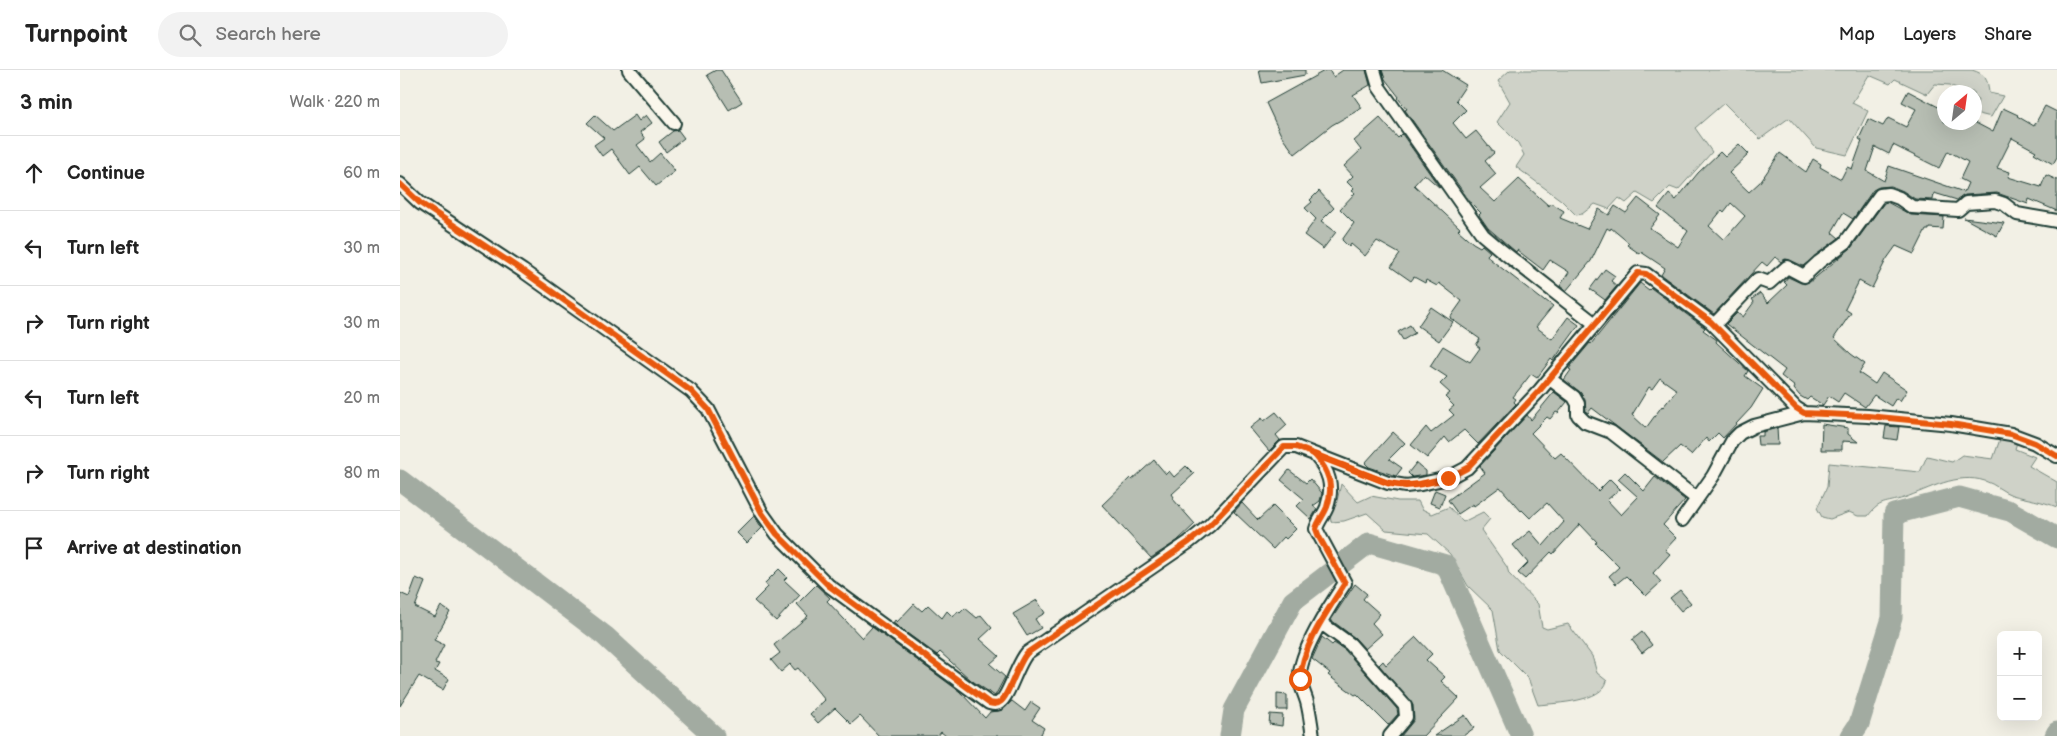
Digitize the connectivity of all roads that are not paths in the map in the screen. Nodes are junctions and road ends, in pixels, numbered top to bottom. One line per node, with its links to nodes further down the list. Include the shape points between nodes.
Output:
1 (629, 70): 3 (street)
2 (1374, 70): 6 (street, via 1380,87 1483,235)
3 (674, 122)
4 (400, 184): 10 (street, via 420,203 523,271 691,391 708,409 762,512 777,534 828,585 989,703 1001,702 1027,653 1188,542 1210,524 1284,447 1296,447)
5 (2057, 221): 7 (street, via 2017,214 1999,202 1966,203 1958,210 1935,210 1912,207 1888,194 1880,195 1845,243 1807,274 1801,275 1787,267 1770,282 1757,280)
6 (1594, 324): 7 (street, via 1634,276 1642,273); 8 (street)
7 (1714, 325): 9 (street)
8 (1550, 379): 10 (street, via 1467,468 1448,478 1398,485); 12 (street, via 1574,397 1578,415 1585,422 1611,432)
9 (1804, 413): 11 (street, via 1951,424 2011,434 2036,443); 12 (street, via 1754,426 1740,433)
10 (1315, 455): 14 (street, via 1331,482 1327,507 1316,529 1345,583)
11 (2057, 456)
12 (1697, 499): 13 (street)
13 (1682, 520)
14 (1322, 623): 15 (street, via 1304,656 1300,679); 16 (street, via 1350,644 1405,706 1406,717)
15 (1313, 736)
16 (1390, 736)

